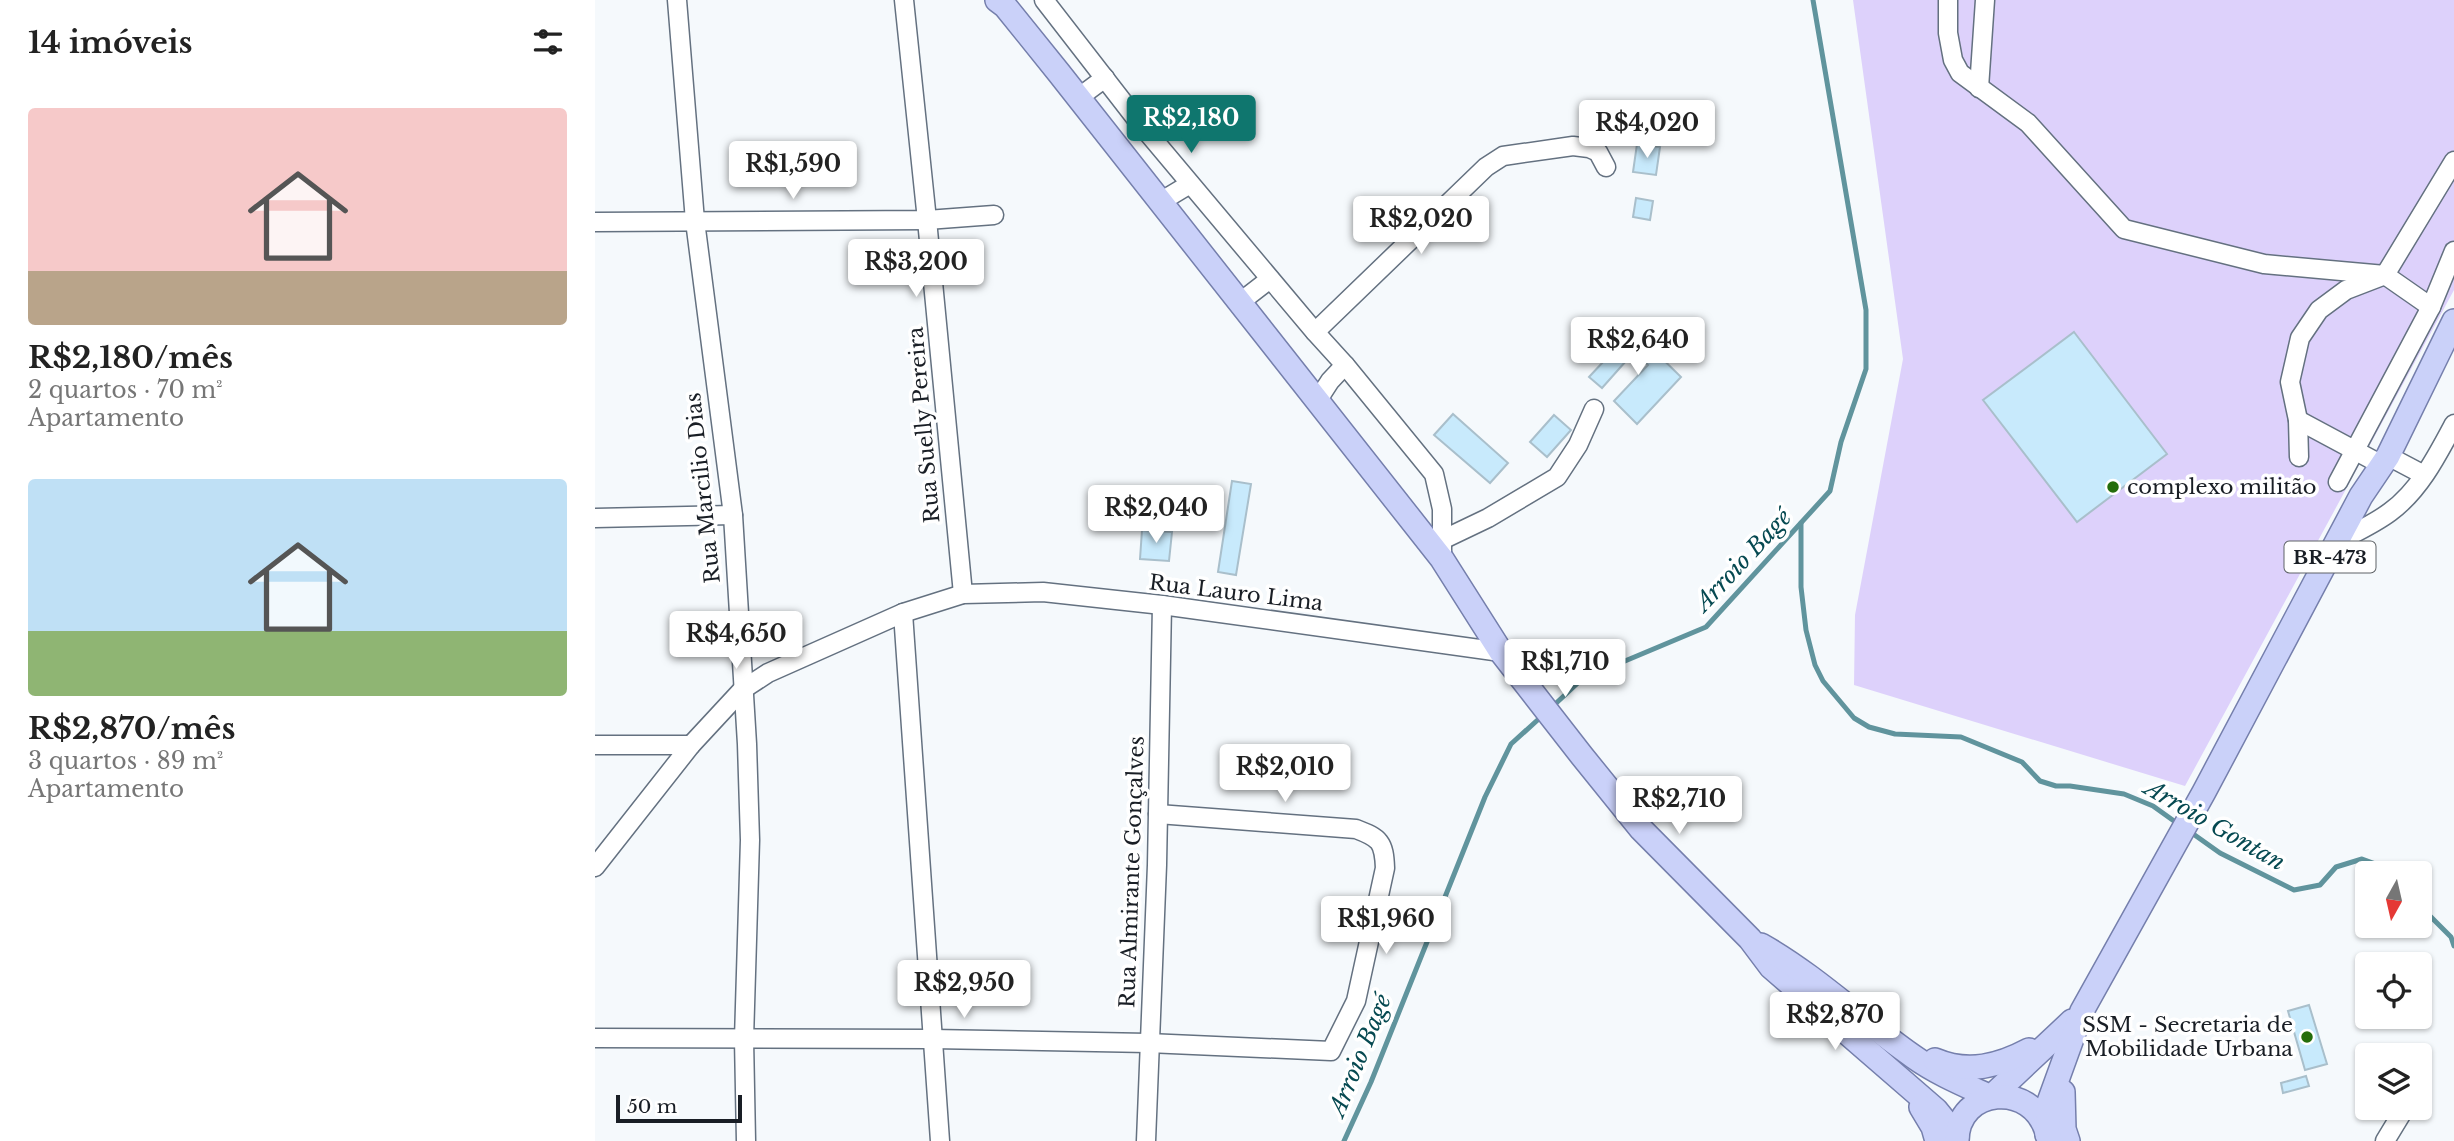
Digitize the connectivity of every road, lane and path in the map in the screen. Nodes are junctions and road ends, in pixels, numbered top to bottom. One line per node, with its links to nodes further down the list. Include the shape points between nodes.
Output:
1 (677, 0): 16 (street, Rua Marcilio Dias)
2 (904, 0): 15 (street, Rua Suelly Pereira)
3 (997, 0): 9 (main road)
4 (1044, 0): 7 (street)
5 (1948, 0): 8 (street, via 1953,60 1960,73)
6 (1985, 0): 8 (street)
7 (1105, 78): 9 (street); 12 (street)
8 (1979, 88): 19 (street, via 2028,123 2124,229 2264,264)
9 (1078, 98): 13 (main road)
10 (2454, 161): 19 (street)
11 (1606, 167): 24 (street, via 1598,152 1573,146 1503,156 1486,167)
12 (1190, 184): 13 (street); 20 (street)
13 (1160, 202): 21 (main road)
14 (994, 215): 15 (street)
15 (927, 220): 16 (street); 39 (street, Rua Suelly Pereira)
16 (695, 221): 17 (street); 35 (street, Rua Marcilio Dias)
17 (595, 222)
18 (2454, 251): 22 (street)
19 (2385, 275): 22 (street); 28 (street, via 2346,290 2319,310 2300,338 2290,382)
20 (1270, 279): 21 (street); 24 (street)
21 (1239, 303): 26 (main road)
22 (2431, 307): 30 (street)
23 (2454, 321): 32 (main road, BR-473)
24 (1315, 332): 25 (street)
25 (1345, 365): 26 (street); 38 (street, via 1434,474 1442,509)
26 (1317, 401): 38 (main road)
27 (1594, 409): 38 (street, via 1557,477)
28 (2298, 420): 30 (street); 31 (street)
29 (2454, 424): 33 (street)
30 (2354, 451): 32 (street); 34 (street)
31 (2299, 457)
32 (2385, 460): 33 (street); 37 (main road, BR-473)
33 (2424, 475): 37 (street, via 2390,512)
34 (2338, 482)
35 (733, 515): 36 (street); 43 (street, Rua Marcilio Dias)
36 (595, 518)
37 (2337, 542): 49 (main road, BR-473)
38 (1442, 549): 42 (main road)
39 (963, 594): 40 (street, Rua Lauro Lima, via 1043,592); 41 (street, Rua Lauro Lima)
40 (1162, 606): 42 (street, Rua Lauro Lima); 46 (street, Rua Almirante Gonçalves)
41 (903, 613): 43 (street, Rua Lauro Lima, via 768,673); 53 (street)
42 (1507, 660): 48 (main road, via 1641,829)
43 (742, 690): 45 (street, Rua Lauro Lima); 52 (street, Rua Marcilio Dias, via 750,840)
44 (595, 745): 45 (street)
45 (691, 746): 47 (street, Rua Lauro Lima)
46 (1158, 814): 54 (street, Rua Almirante Gonçalves); 54 (street, via 1356,829 1375,836 1384,849 1385,868 1356,1001 1331,1051)
47 (595, 867)
48 (1750, 939): 50 (main road, via 1790,962); 57 (main road, via 1771,968 1876,1058 1915,1096 1933,1127)
49 (2082, 1011): 50 (main road, via 2040,1045 2005,1063 1972,1068 1939,1062); 55 (main road); 58 (main road, via 2063,1085 2064,1129)
50 (1887, 1037): 55 (main road, via 1945,1076)
51 (595, 1038): 52 (street)
52 (744, 1039): 53 (street); 59 (street, Rua Marcilio Dias)
53 (932, 1039): 54 (street); 60 (street)
54 (1148, 1043): 61 (street, Rua Almirante Gonçalves)
55 (1991, 1097): 57 (main road, via 1972,1107); 58 (main road, via 2013,1097 2032,1107)
56 (2398, 1120): 62 (street)
57 (1950, 1139)
58 (2054, 1140)
59 (746, 1141)
60 (940, 1141)
61 (1146, 1141)
62 (2385, 1141)

